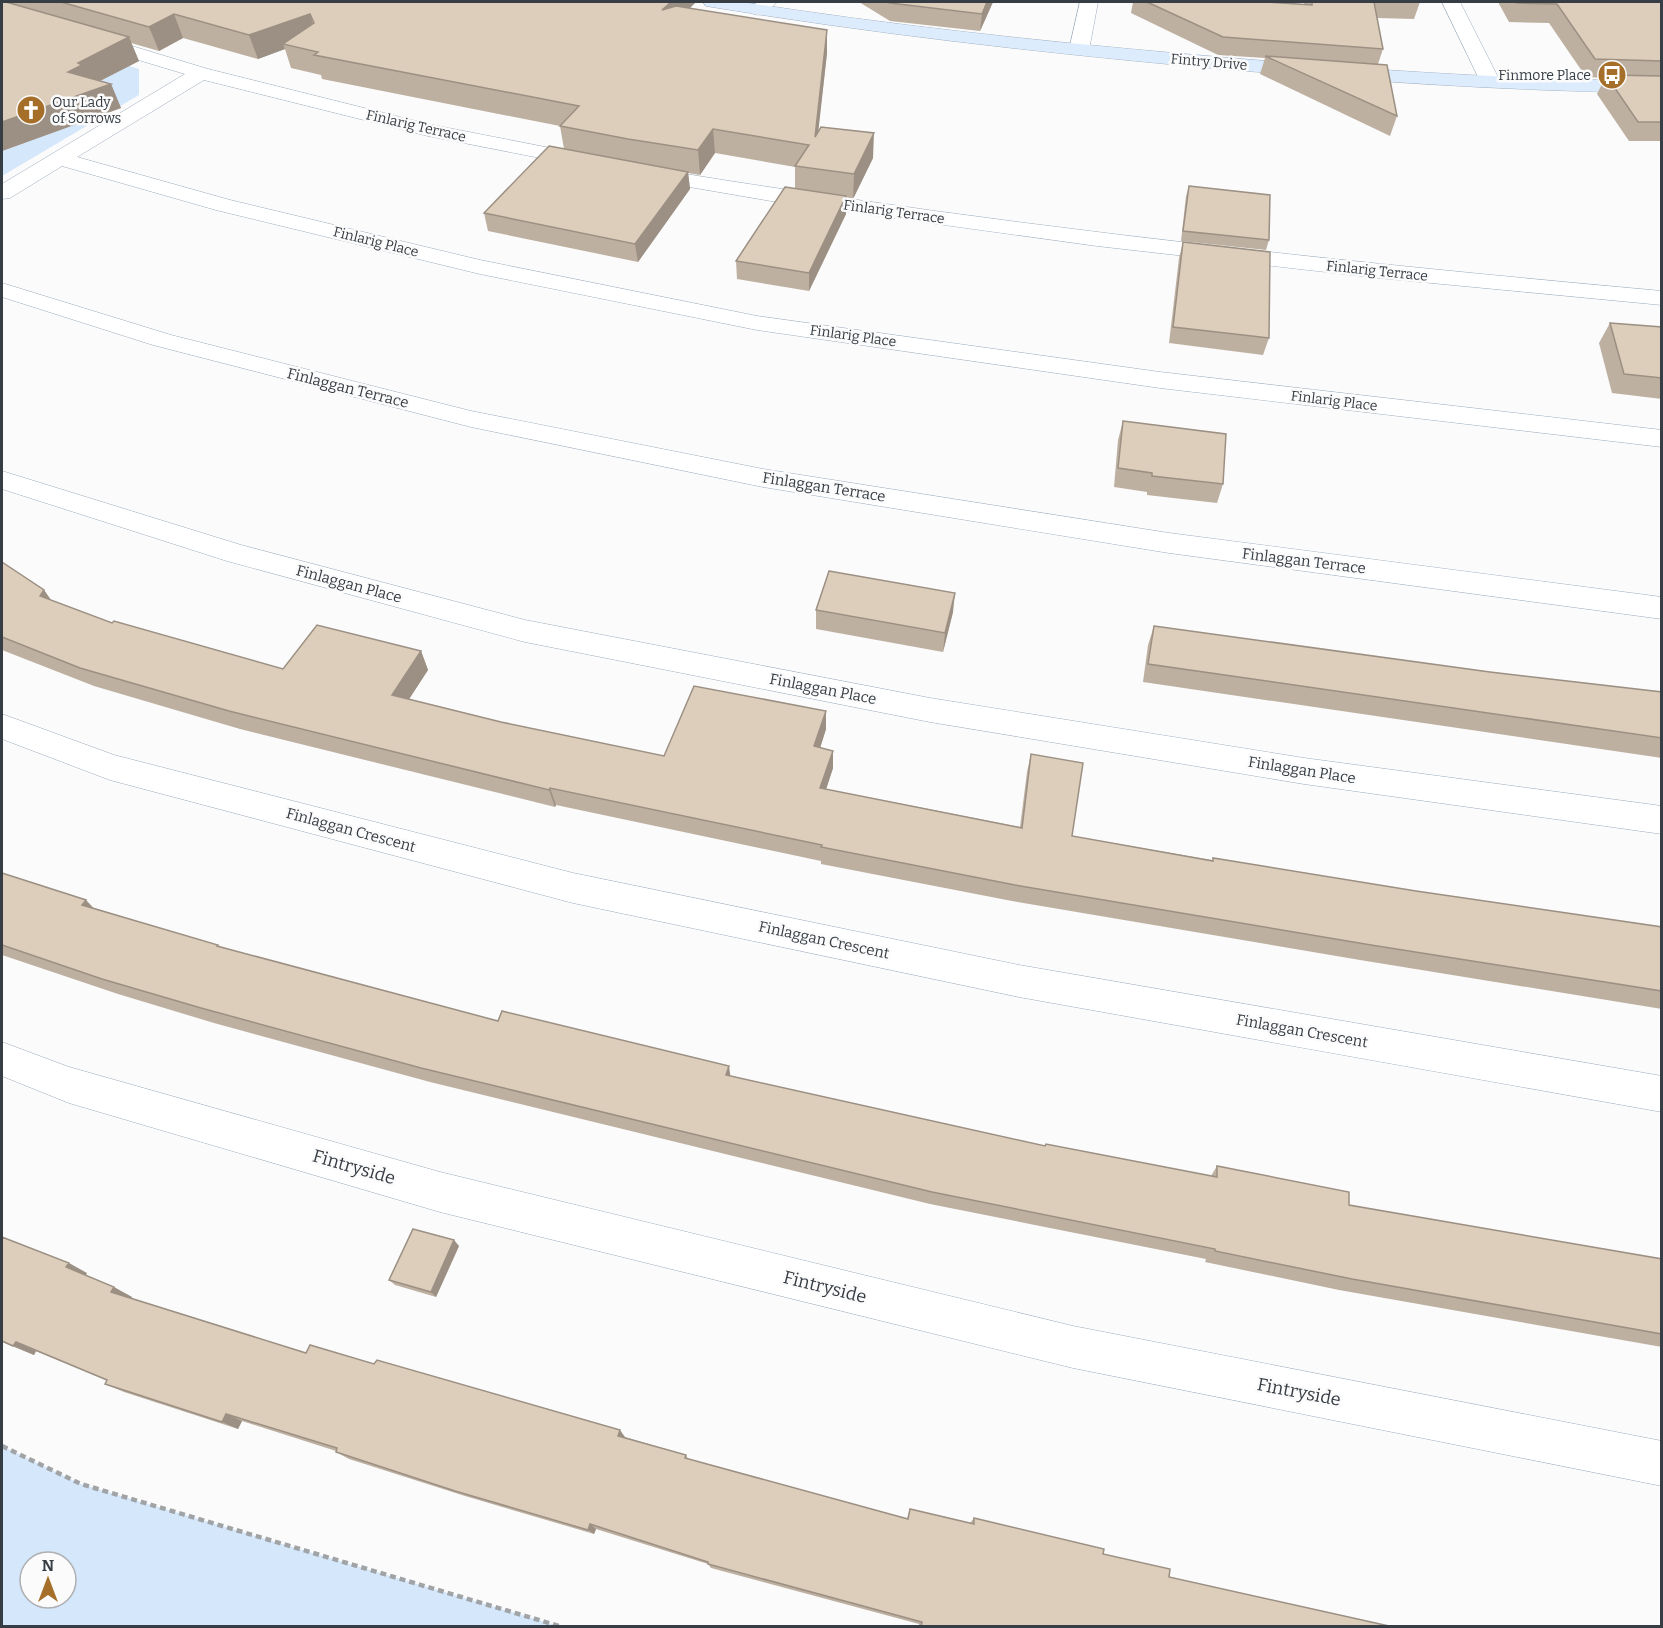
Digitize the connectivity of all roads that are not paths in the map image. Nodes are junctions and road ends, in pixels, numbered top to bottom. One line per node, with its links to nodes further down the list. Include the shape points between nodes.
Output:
1 (712, 2): 4 (street, Fintry Drive)
2 (1089, 2): 6 (street)
3 (1451, 2): 8 (street)
4 (763, 6): 6 (street, Fintry Drive, via 916,32)
5 (68, 33): 7 (street, Finlarig Terrace)
6 (1079, 50): 8 (street, Fintry Drive, via 1284,69)
7 (201, 73): 10 (street); 11 (street, Finlarig Terrace, via 428,130)
8 (1490, 81): 9 (street, Fintry Drive)
9 (1662, 87)
10 (58, 158): 13 (street); 16 (street, Finlarig Place, via 224,205 480,267 757,322 1160,380)
11 (602, 165)
12 (625, 169): 15 (street, Finlarig Terrace, via 706,185 1027,231 1405,274)
13 (2, 193)
14 (2, 290): 18 (street, Finlaggan Terrace, via 162,340 471,419 763,478 1169,543)
15 (1662, 298)
16 (1662, 439)
17 (2, 480): 20 (street, Finlaggan Place, via 237,554 536,633 930,711 1304,771)
18 (1662, 608)
19 (2, 726): 22 (street, Finlaggan Crescent, via 110,767 573,888 1019,981)
20 (1662, 820)
21 (2, 1059): 23 (street, Fintryside, via 69,1085 440,1192 1038,1339)
22 (1662, 1094)
23 (1662, 1464)

